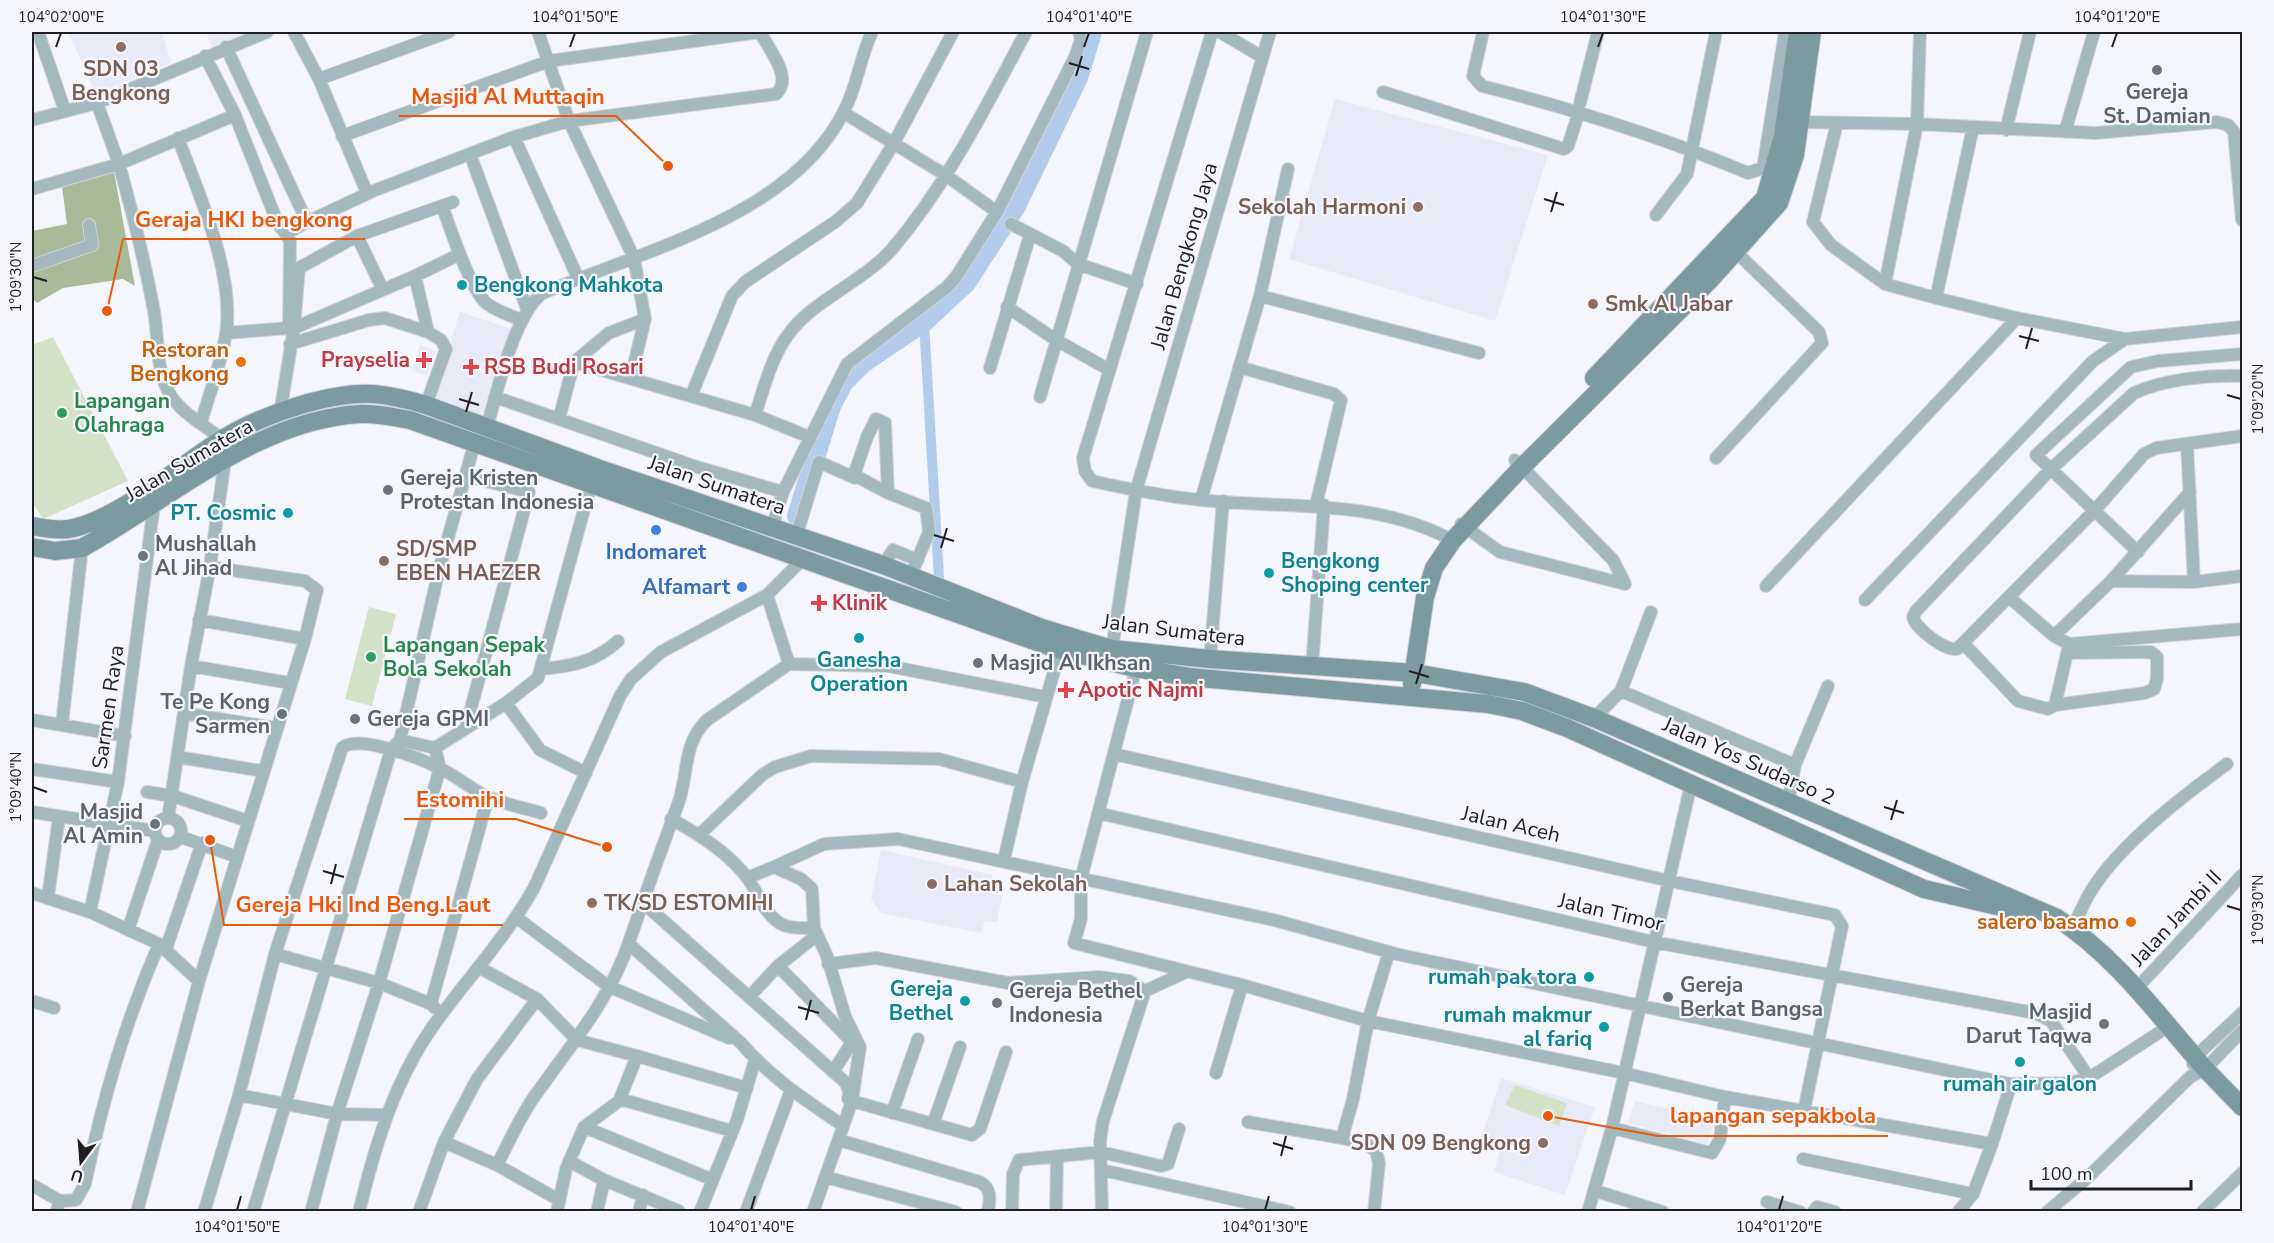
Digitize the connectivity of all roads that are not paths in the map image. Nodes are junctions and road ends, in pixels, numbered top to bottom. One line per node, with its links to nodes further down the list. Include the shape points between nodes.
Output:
1 (38, 32): 32 (street)
2 (267, 32): 24 (street)
3 (294, 32): 28 (street)
4 (449, 32): 28 (street)
5 (538, 32): 27 (street)
6 (760, 32): 27 (street); 36 (street, via 784,78 783,87 776,94)
7 (872, 32): 33 (street)
8 (953, 32): 47 (street)
9 (1026, 32): 52 (street)
10 (1079, 32): 55 (street, via 1081,40 1075,57)
11 (1147, 32): 67 (street)
12 (1212, 32): 71 (street)
13 (1220, 32): 26 (street)
14 (1270, 32): 26 (street, Jalan Bengkong Jaya)
15 (1483, 32): 31 (street, via 1473,68 1474,80 1482,86)
16 (1598, 32): 31 (street)
17 (1716, 32): 48 (street)
18 (1785, 32): 43 (street)
19 (1798, 32): 43 (main road)
20 (1812, 32): 37 (main road)
21 (1920, 32): 39 (street)
22 (2030, 32): 41 (street)
23 (2094, 32): 42 (street)
24 (226, 47): 25 (street); 58 (street)
25 (205, 56): 30 (street); 34 (street)
26 (1262, 57): 120 (street, Jalan Bengkong Jaya)
27 (549, 61): 36 (street); 44 (street)
28 (319, 79): 44 (street)
29 (1383, 92): 31 (street, via 1564,149)
30 (97, 103): 32 (street); 50 (street)
31 (1579, 108): 48 (street)
32 (64, 111): 35 (street)
33 (844, 113): 47 (street); 66 (street, via 796,172 766,195 681,239)
34 (235, 115): 46 (street); 61 (street, via 278,224)
35 (32, 120)
36 (569, 121): 45 (street); 66 (street)
37 (1802, 122): 38 (street); 64 (main road, via 1796,155 1779,202)
38 (1837, 123): 39 (street); 72 (street, via 1813,222 1831,245)
39 (1917, 124): 40 (street); 72 (street)
40 (1973, 128): 41 (street); 75 (street)
41 (2006, 130): 42 (street)
42 (2065, 132): 57 (street, via 2096,133 2217,122 2228,125 2234,132 2238,153)
43 (1775, 135): 48 (street, via 1763,168 1755,173); 115 (main road, via 1765,198)
44 (342, 136): 54 (street)
45 (514, 137): 49 (street); 70 (street)
46 (178, 138): 50 (street); 83 (street, via 221,262)
47 (894, 143): 52 (street); 96 (street, via 857,203 745,282 732,296)
48 (1691, 149): 56 (street, via 1686,174)
49 (470, 154): 54 (street); 77 (street)
50 (119, 164): 53 (street); 106 (street, via 152,297 167,389)
51 (1288, 169): 74 (street)
52 (947, 176): 55 (street); 103 (street, via 892,250 788,334)
53 (32, 189)
54 (366, 193): 58 (street)
55 (997, 212): 109 (street, via 947,287 847,364)
56 (1656, 215)
57 (2242, 220)
58 (307, 222): 61 (street)
59 (1011, 224): 62 (street)
60 (89, 225): 68 (street, via 92,245)
61 (286, 234): 83 (street, via 290,241 289,328)
62 (1030, 235): 67 (street, via 1064,251); 76 (street)
63 (357, 236): 65 (street, via 448,205); 73 (street); 81 (street, via 299,268)
64 (1736, 252): 113 (street, via 1818,332 1822,344); 115 (main road)
65 (460, 254): 69 (street); 77 (street, via 482,299 493,308)
66 (634, 258): 70 (street); 79 (street)
67 (1078, 264): 71 (street); 85 (street)
68 (32, 266)
69 (415, 276): 73 (street); 82 (street)
70 (578, 278): 77 (street, via 541,294)
71 (1137, 284): 92 (street)
72 (1885, 284): 75 (street)
73 (382, 288): 81 (street)
74 (1260, 296): 87 (street); 90 (street)
75 (1936, 298): 78 (street)
76 (1007, 307): 85 (street); 91 (street)
77 (524, 314): 97 (street)
78 (2017, 318): 84 (street); 148 (street)
79 (645, 320): 89 (street, via 609,333); 94 (street)
80 (2242, 327): 84 (street)
81 (294, 328): 86 (street)
82 (428, 332): 86 (street, via 385,318); 100 (street, via 445,344 445,355)
83 (226, 333): 106 (street)
84 (2125, 339): 151 (street, via 2093,361)
85 (1056, 340): 92 (street); 98 (street)
86 (290, 344): 101 (street)
87 (1479, 353)
88 (2242, 354): 116 (street, via 2131,367 2036,455)
89 (574, 362): 94 (street); 105 (street)
90 (1239, 367): 124 (street); 127 (street, via 1341,399)
91 (990, 368)
92 (1108, 369): 120 (street, via 1083,465 1092,481)
93 (2242, 376): 116 (street, via 2172,382 2134,393)
94 (631, 377): 96 (street)
95 (355, 396): 99 (main road, Jalan Sumatera); 100 (main road, Jalan Sumatera, via 397,397); 102 (main road, via 354,406)
96 (691, 396): 103 (street)
97 (495, 397): 105 (street); 107 (street)
98 (1041, 397)
99 (335, 398): 101 (main road, Jalan Sumatera); 104 (main road)
100 (426, 405): 107 (main road, Jalan Sumatera)
101 (280, 413): 110 (main road, Jalan Sumatera)
102 (360, 414): 104 (main road, Jalan Sumatera); 111 (main road, Jalan Sumatera, via 410,420)
103 (755, 415): 109 (street)
104 (338, 416): 114 (main road, Jalan Sumatera, via 294,428)
105 (559, 419): 121 (street)
106 (201, 423): 110 (street)
107 (487, 427): 129 (main road, Jalan Sumatera)
108 (2242, 436): 112 (street)
109 (809, 437): 121 (street)
110 (222, 439): 130 (main road, Jalan Sumatera)
111 (474, 444): 117 (street); 119 (main road, Jalan Sumatera)
112 (2187, 444): 122 (street); 128 (street, via 2156,448 2144,454)
113 (1716, 458)
114 (225, 460): 126 (main road, Jalan Sumatera); 143 (street)
115 (1518, 464): 132 (main road); 132 (street, via 1613,560 1625,584 1500,552)
116 (2051, 469): 128 (street); 159 (street, via 1913,617 1915,624 1947,649)
117 (466, 476): 180 (street, via 529,492); 183 (street, via 439,570)
118 (855, 478): 123 (street); 123 (street, via 854,468 867,436 875,420 881,419 885,423); 135 (street, via 819,462)
119 (591, 484): 129 (main road, Jalan Sumatera); 166 (street)
120 (1136, 491): 124 (street); 161 (street, Jalan Bengkong Jaya)
121 (783, 492): 134 (street)
122 (2190, 492): 139 (street); 147 (street)
123 (888, 493): 141 (street, via 921,504 927,511 928,532)
124 (1201, 500): 125 (street)
125 (1223, 501): 127 (street); 162 (street)
126 (154, 505): 130 (main road, Jalan Sumatera); 182 (street, Sarmen Raya)
127 (1320, 505): 136 (street, via 1398,518); 165 (street)
128 (2095, 510): 139 (street); 150 (street)
129 (701, 512): 131 (main road, Jalan Sumatera)
130 (117, 520): 133 (main road, Jalan Sumatera, via 66,530); 138 (main road, Jalan Sumatera)
131 (726, 521): 134 (main road, Jalan Sumatera); 140 (main road, Jalan Sumatera)
132 (1462, 524): 136 (main road); 167 (main road, via 1430,579)
133 (32, 526)
134 (772, 527): 135 (main road, Jalan Sumatera)
135 (796, 537): 142 (main road, Jalan Sumatera)
136 (1446, 537): 167 (main road, via 1426,566 1411,608)
137 (32, 547): 138 (main road, Jalan Sumatera, via 55,551)
138 (82, 548): 179 (street)
139 (2138, 552): 146 (street)
140 (803, 559): 149 (street); 158 (main road, Jalan Sumatera)
141 (918, 560): 142 (street, via 893,549); 145 (street)
142 (883, 565): 145 (main road, Jalan Sumatera)
143 (210, 567): 153 (street); 156 (street, via 309,582 317,590)
144 (2242, 576): 147 (street)
145 (910, 577): 158 (main road, Jalan Sumatera)
146 (2111, 581): 147 (street); 155 (street)
147 (2194, 582)
148 (1766, 586)
149 (767, 595): 163 (street); 193 (street, via 647,663 620,696)
150 (2010, 598): 155 (street); 159 (street)
151 (1865, 600)
152 (1651, 612): 171 (street)
153 (199, 620): 156 (street); 164 (street)
154 (2242, 629): 160 (street)
155 (2054, 636): 160 (street)
156 (305, 639): 169 (street)
157 (618, 641): 166 (street, via 587,662)
158 (1063, 643): 161 (main road, Jalan Sumatera); 172 (main road, Jalan Sumatera, via 1136,668 1189,677); 173 (street)
159 (1964, 644): 175 (street, via 2018,701 2048,710)
160 (2068, 648): 175 (street); 175 (street, via 2151,652 2157,657 2156,686 2145,693)
161 (1112, 649): 162 (main road, Jalan Sumatera)
162 (1210, 659): 165 (main road, Jalan Sumatera)
163 (789, 664): 173 (street, via 888,666); 207 (street, via 717,711 698,729 687,754 680,796)
164 (191, 666): 169 (street); 176 (street)
165 (1312, 667): 167 (main road, Jalan Sumatera)
166 (542, 669): 174 (street, via 534,683)
167 (1408, 673): 172 (main road); 177 (main road, Jalan Yos Sudarso 2, via 1524,692)
168 (1133, 680): 186 (street)
169 (290, 683): 181 (street)
170 (1828, 686): 189 (street)
171 (1621, 691): 177 (street); 189 (street)
172 (1404, 696): 196 (main road, Jalan Yos Sudarso 2, via 1522,711)
173 (1046, 697): 195 (street)
174 (506, 703): 180 (street); 193 (street, via 540,750)
175 (2055, 705)
176 (184, 713): 181 (street); 187 (street)
177 (1594, 718): 200 (main road, Jalan Yos Sudarso 2)
178 (32, 720): 179 (street)
179 (62, 724): 182 (street)
180 (466, 727): 184 (street)
181 (276, 728): 192 (street)
182 (124, 736): 194 (street, Sarmen Raya)
183 (400, 741): 184 (street); 185 (street)
184 (435, 748): 190 (street)
185 (391, 750): 190 (street); 233 (street, via 360,742 342,748); 236 (street)
186 (1114, 754): 203 (street); 220 (street, Jalan Aceh)
187 (178, 757): 192 (street); 198 (street)
188 (2227, 764): 226 (street, via 2190,791 2118,858)
189 (1795, 765): 200 (street)
190 (440, 768): 199 (street); 241 (street)
191 (32, 769): 194 (street)
192 (262, 771): 208 (street)
193 (586, 773): 225 (street)
194 (118, 782): 209 (street, Sarmen Raya)
195 (1022, 782): 210 (street, via 939,759 811,756 762,775); 215 (street)
196 (1691, 784): 206 (main road, Jalan Yos Sudarso 2); 220 (street)
197 (147, 792): 198 (street)
198 (173, 796): 205 (street); 208 (street)
199 (488, 797): 202 (street); 249 (street)
200 (1780, 800): 206 (main road); 226 (main road, Jalan Yos Sudarso 2)
201 (32, 812): 204 (street)
202 (541, 813)
203 (1098, 813): 219 (street); 229 (street, Jalan Timor)
204 (59, 817): 209 (street); 222 (street)
205 (168, 818): 211 (street, via 160,820); 212 (street, via 180,824)
206 (1763, 818): 226 (main road, Jalan Yos Sudarso 2, via 1924,889)
207 (671, 819): 210 (street); 223 (street)
208 (248, 820): 214 (street)
209 (109, 826): 211 (street); 224 (street, Sarmen Raya)
210 (700, 834): 218 (street)
211 (156, 836): 212 (street, via 170,845); 227 (street)
212 (181, 837): 213 (street)
213 (202, 843): 214 (street); 231 (street)
214 (237, 857): 240 (street)
215 (1004, 860): 216 (street, via 898,839 824,844); 219 (street)
216 (774, 867): 218 (street); 228 (street, via 801,879 812,889)
217 (2242, 875): 244 (street, Jalan Jambi II)
218 (747, 878): 228 (street, via 778,922)
219 (1081, 879): 232 (street, via 1274,921); 238 (street, via 1081,919 1074,943)
220 (1670, 881): 229 (street); 239 (street, Jalan Aceh, via 1835,915 1842,926)
221 (32, 893): 222 (street)
222 (48, 897): 224 (street)
223 (641, 901): 230 (street); 246 (street)
224 (90, 912): 227 (street)
225 (517, 918): 237 (street); 243 (street)
226 (2065, 923): 244 (main road, Jalan Yos Sudarso 2, via 2097,947)
227 (128, 930): 231 (street)
228 (815, 931): 234 (street); 235 (street)
229 (1654, 942): 239 (street, Jalan Timor); 250 (street)
230 (629, 944): 243 (street); 260 (street)
231 (163, 947): 240 (street); 309 (street, via 132,1008 85,1184 76,1200)
232 (1389, 952): 250 (street); 254 (street)
233 (275, 954): 236 (street); 273 (street)
234 (828, 964): 245 (street, via 876,958 1008,983 1099,977 1130,981); 276 (street, via 860,1047)
235 (778, 966): 246 (street); 266 (street, via 852,1042)
236 (325, 968): 241 (street); 277 (street)
237 (480, 968): 247 (street); 253 (street)
238 (1186, 972): 242 (street); 245 (street)
239 (1832, 977): 259 (street, Jalan Aceh); 269 (street, Jalan Timor, via 2035,1013 2051,1021)
240 (199, 981): 312 (street)
241 (379, 983): 249 (street); 281 (street)
242 (1242, 985): 254 (street); 267 (street)
243 (608, 986): 258 (street); 260 (street)
244 (2138, 987): 255 (main road, Jalan Yos Sudarso 2)
245 (1145, 991): 294 (street, via 1103,1121)
246 (749, 997): 266 (street)
247 (537, 999): 258 (street); 292 (street, via 477,1079)
248 (32, 1001): 251 (street)
249 (431, 1004): 253 (street)
250 (1640, 1005): 259 (street); 268 (street)
251 (54, 1008)
252 (2242, 1012): 265 (street)
253 (441, 1015): 282 (street, via 401,1079)
254 (1368, 1021): 268 (street); 290 (street)
255 (2169, 1026): 265 (main road, Jalan Yos Sudarso 2); 269 (street)
256 (2242, 1031): 265 (street)
257 (918, 1039): 280 (street)
258 (578, 1040): 263 (street); 298 (street, via 533,1098)
259 (1817, 1041): 270 (street); 279 (street, Jalan Aceh)
260 (741, 1043): 264 (street)
261 (960, 1047): 285 (street)
262 (1006, 1052): 285 (street, via 976,1133 967,1135)
263 (637, 1056): 271 (street); 275 (street)
264 (755, 1060): 271 (street); 272 (street)
265 (2197, 1068): 278 (main road, Jalan Yos Sudarso 2); 338 (street, via 2086,1179)
266 (833, 1072): 284 (street, via 846,1083 849,1092)
267 (1216, 1073)
268 (1624, 1073): 274 (street); 287 (street)
269 (2089, 1078): 270 (street, via 2070,1083)
270 (2011, 1084): 293 (street)
271 (747, 1088): 289 (street)
272 (791, 1090): 284 (street); 322 (street)
273 (239, 1095): 277 (street); 313 (street)
274 (1725, 1097): 279 (street); 287 (street, via 1720,1139 1712,1153)
275 (620, 1099): 286 (street); 289 (street)
276 (852, 1101): 280 (street); 291 (street)
277 (285, 1106): 281 (street); 314 (street)
278 (2242, 1107)
279 (1804, 1111): 293 (street)
280 (892, 1113): 285 (street)
281 (337, 1114): 282 (street); 315 (street)
282 (387, 1115): 316 (street)
283 (1248, 1122): 290 (street)
284 (839, 1123): 323 (street)
285 (933, 1124)
286 (584, 1127): 297 (street); 302 (street)
287 (1612, 1128): 305 (street)
288 (1179, 1129): 294 (street, via 1168,1164 1161,1166)
289 (732, 1131): 302 (street)
290 (1342, 1138): 331 (street, via 1376,1151)
291 (839, 1140): 301 (street); 326 (street, via 980,1182 990,1194)
292 (444, 1142): 298 (street); 317 (street)
293 (1992, 1144): 306 (street)
294 (1101, 1152): 295 (street); 299 (street)
295 (1057, 1158): 327 (street, via 1019,1160 1013,1174); 328 (street)
296 (1803, 1159): 306 (street)
297 (569, 1161): 303 (street); 310 (street)
298 (497, 1165): 310 (street)
299 (1102, 1170): 311 (street); 329 (street)
300 (2242, 1173): 339 (street)
301 (825, 1177): 324 (street); 325 (street)
302 (711, 1179): 321 (street)
303 (604, 1180): 307 (street); 318 (street)
304 (32, 1185): 309 (street)
305 (1596, 1191): 332 (street); 333 (street)
306 (1973, 1194): 337 (street)
307 (643, 1195): 319 (street); 320 (street)
308 (1767, 1203): 334 (street)
309 (58, 1206)
310 (558, 1206)
311 (1236, 1206): 330 (street)
312 (137, 1212)
313 (204, 1212)
314 (254, 1212)
315 (311, 1212)
316 (359, 1212)
317 (419, 1212)
318 (597, 1212)
319 (639, 1212)
320 (679, 1212)
321 (700, 1212)
322 (746, 1212)
323 (804, 1212)
324 (813, 1212)
325 (956, 1212)
326 (988, 1212)
327 (1012, 1212)
328 (1056, 1212)
329 (1102, 1212)
330 (1290, 1212)
331 (1374, 1212)
332 (1588, 1212)
333 (1663, 1212)
334 (1800, 1212)
335 (1813, 1212): 336 (street, via 1817,1207)
336 (1835, 1212)
337 (1958, 1212)
338 (2047, 1212)
339 (2202, 1212)

